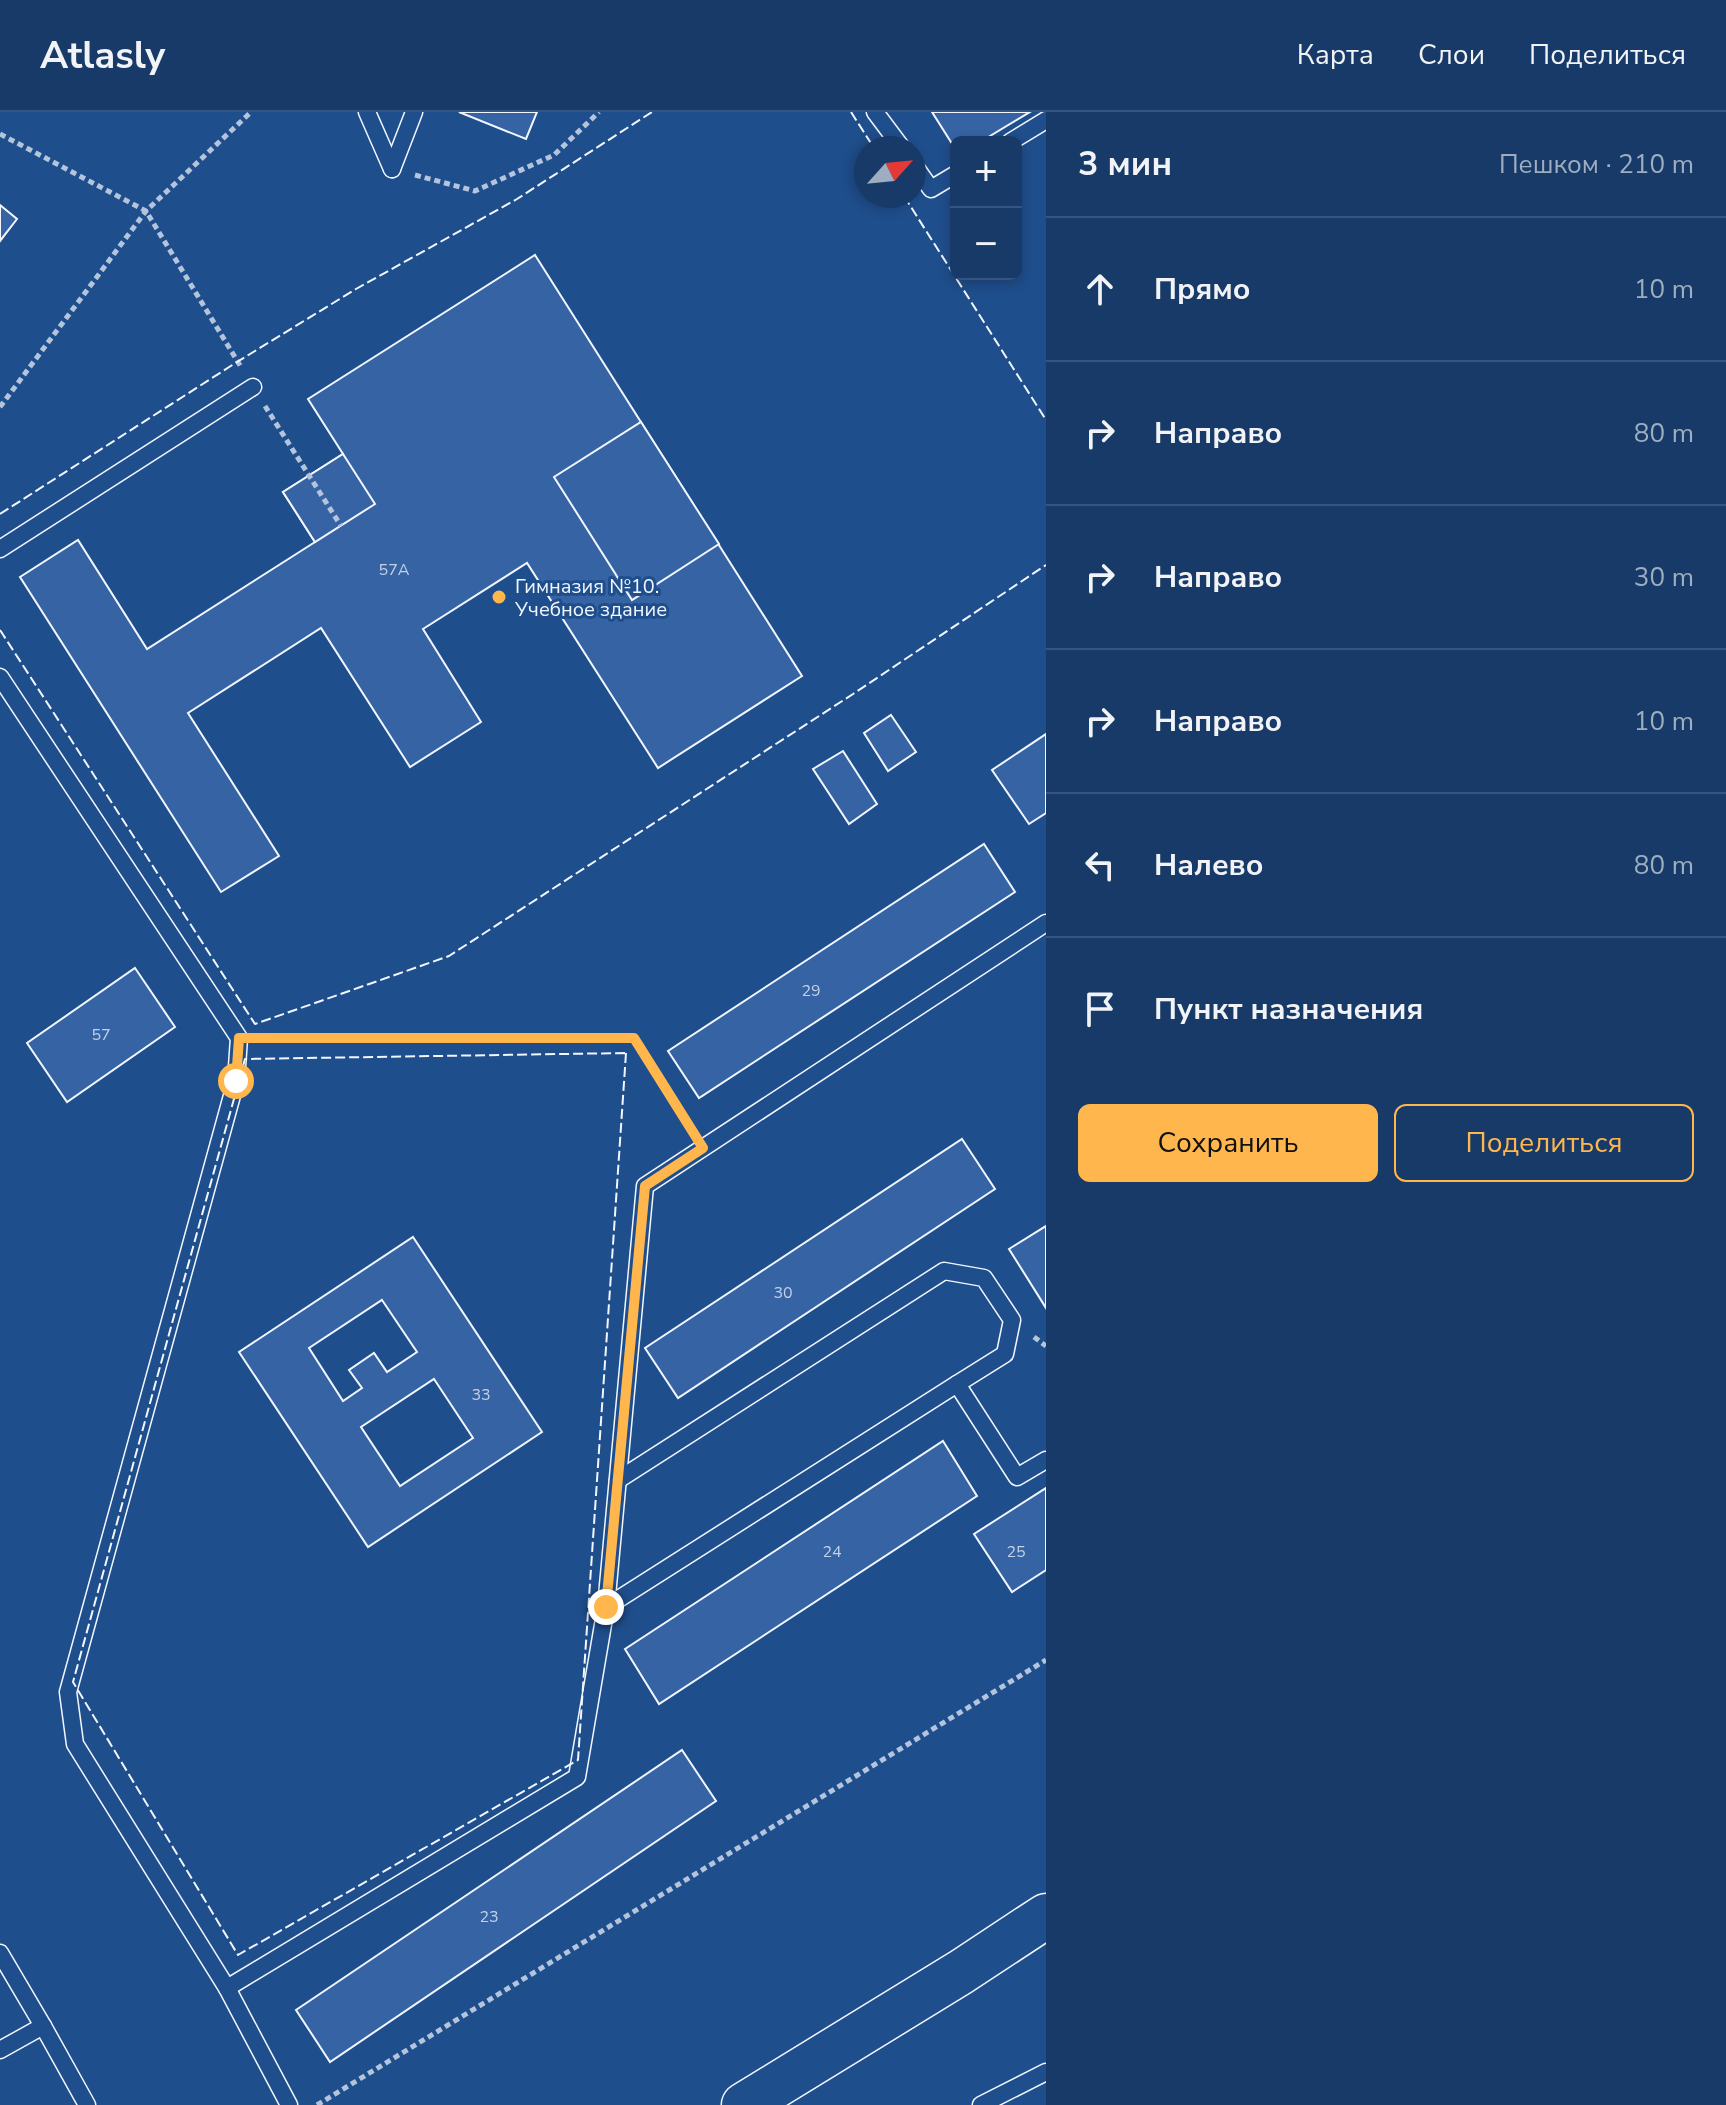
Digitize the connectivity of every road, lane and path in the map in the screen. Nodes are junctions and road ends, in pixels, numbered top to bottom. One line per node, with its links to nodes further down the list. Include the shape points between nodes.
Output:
1 (251, 112): 13 (path)
2 (367, 112): 10 (lane)
3 (414, 112): 10 (lane)
4 (599, 112): 10 (path, via 554,155 475,191)
5 (875, 112): 8 (lane)
6 (1046, 120): 9 (lane)
7 (0, 134): 13 (path)
8 (893, 136)
9 (1020, 136)
10 (392, 169)
11 (950, 178): 12 (lane, via 931,189)
12 (926, 182)
13 (146, 211): 14 (path); 15 (path)
14 (253, 387): 16 (path); 17 (lane)
15 (0, 407)
16 (341, 526)
17 (0, 549)
18 (0, 677): 20 (lane)
19 (1046, 923): 21 (lane)
20 (239, 1038): 21 (path, via 634,1038); 29 (lane, via 236,1081 68,1692 75,1744)
21 (703, 1148): 24 (lane, via 645,1186)
22 (957, 1384): 23 (lane, via 1017,1477); 24 (lane, via 1005,1354 1012,1320 984,1278 944,1271); 25 (lane)
23 (1046, 1460)
24 (618, 1480): 25 (lane)
25 (606, 1607): 29 (lane, via 577,1777)
26 (1046, 1660): 35 (path)
27 (1046, 1916): 36 (main road)
28 (0, 1953): 30 (lane)
29 (227, 1988): 34 (lane)
30 (43, 2026): 31 (lane); 33 (lane)
31 (0, 2050)
32 (1046, 2072): 37 (lane)
33 (87, 2105)
34 (289, 2105)
35 (317, 2105)
36 (744, 2105)
37 (981, 2105)

